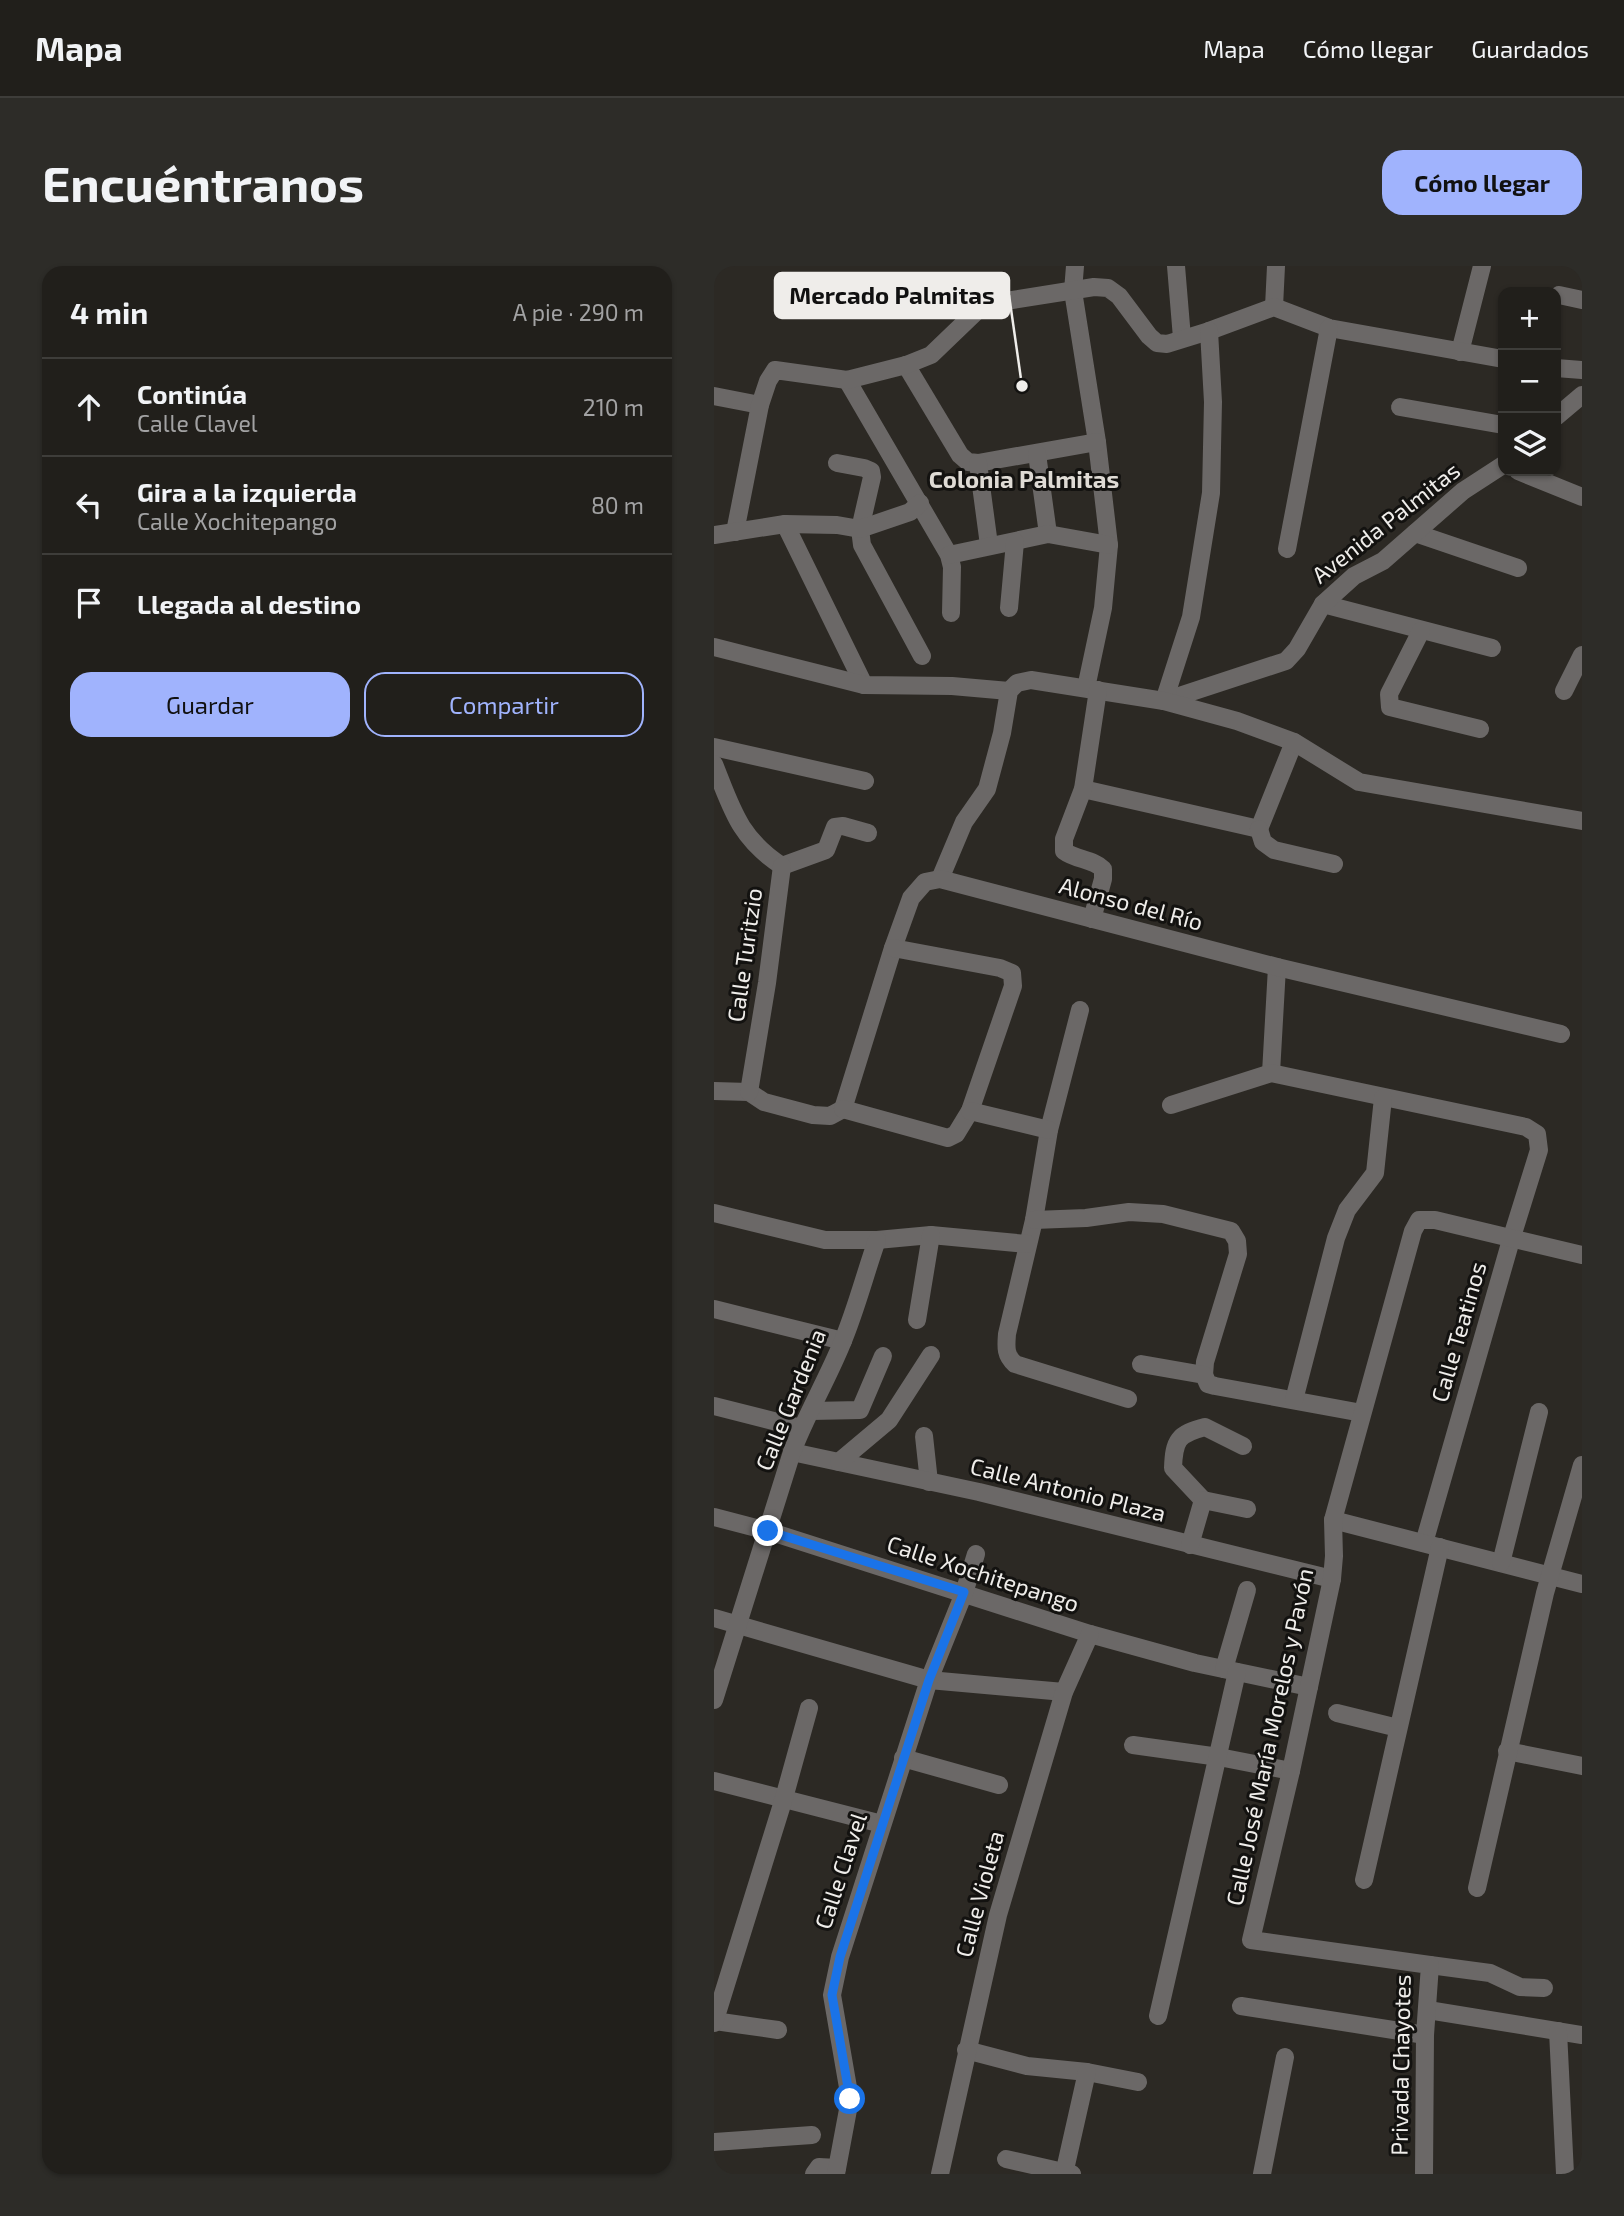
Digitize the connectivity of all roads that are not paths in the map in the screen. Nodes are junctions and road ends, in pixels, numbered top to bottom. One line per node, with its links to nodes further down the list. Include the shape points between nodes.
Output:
1 (1075, 266): 5 (street)
2 (1176, 266): 11 (street)
3 (1276, 266): 8 (street)
4 (1482, 266): 12 (street)
5 (1073, 291): 11 (street, via 1108,288 1157,343); 14 (street, via 982,306 931,355); 24 (street)
6 (1561, 295): 7 (street)
7 (1582, 300)
8 (1274, 307): 9 (street); 10 (street)
9 (1329, 328): 12 (street); 41 (street)
10 (1209, 331): 11 (street); 56 (street, via 1211,493 1191,617)
11 (1182, 338)
12 (1460, 352): 13 (street)
13 (1498, 358)
14 (906, 365): 17 (street); 27 (street, via 960,455)
15 (1561, 368): 16 (street)
16 (1582, 370)
17 (847, 380): 20 (street, via 775,370); 31 (street)
18 (1582, 395): 22 (street)
19 (714, 396): 20 (street)
20 (760, 405): 34 (street)
21 (1400, 407): 23 (street)
22 (1561, 413)
23 (1498, 424)
24 (1097, 442): 25 (street); 40 (street)
25 (1037, 454): 27 (street); 36 (street)
26 (837, 463): 33 (street, via 871,471)
27 (973, 463): 39 (street)
28 (1498, 468): 35 (street, Avenida Palmitas, via 1463,491)
29 (1530, 476): 30 (street)
30 (1582, 498)
31 (920, 503): 33 (street, via 910,512); 42 (street)
32 (785, 524): 33 (street); 34 (street); 52 (street)
33 (860, 529): 51 (street, via 862,545)
34 (735, 532): 37 (street)
35 (1415, 533): 43 (street); 44 (street, Avenida Palmitas, via 1383,561 1353,576)
36 (1048, 534): 38 (street); 40 (street)
37 (714, 536)
38 (1015, 542): 39 (street); 45 (street)
39 (989, 545): 42 (street)
40 (1109, 545): 53 (street)
41 (1287, 549)
42 (949, 555): 46 (street)
43 (1518, 568)
44 (1323, 604): 47 (street); 56 (street, Avenida Palmitas, via 1286,661)
45 (1009, 608)
46 (951, 612)
47 (1421, 631): 49 (street); 57 (street, via 1389,694 1390,707)
48 (714, 648): 52 (street)
49 (1492, 648)
50 (1582, 655): 55 (street)
51 (922, 656)
52 (864, 685): 54 (street, via 953,685)
53 (1092, 689): 54 (street, via 1031,680 1017,683); 56 (street); 62 (street)
54 (1009, 691): 68 (street, via 987,789 964,822)
55 (1564, 691)
56 (1164, 701): 58 (street)
57 (1480, 729)
58 (1294, 742): 63 (street, via 1359,782); 64 (street)
59 (714, 747): 61 (street)
60 (714, 764): 67 (street, Calle Turitzio, via 737,820 754,845)
61 (865, 781)
62 (1083, 789): 64 (street); 69 (street, via 1064,839 1064,851 1103,869)
63 (1582, 821)
64 (1259, 829): 66 (street, via 1263,842 1274,850)
65 (868, 833): 67 (street, via 835,827 826,850)
66 (1334, 864)
67 (782, 866): 76 (street, Calle Turitzio)
68 (940, 879): 69 (street, Alonso del Río); 70 (street, via 925,882 911,898)
69 (1092, 919): 71 (street, Alonso del Río)
70 (893, 948): 79 (street); 80 (street, via 1012,973 1013,986)
71 (1277, 967): 73 (street, Alonso del Río); 74 (street)
72 (1080, 1010): 81 (street)
73 (1561, 1034)
74 (1271, 1073): 77 (street); 78 (street)
75 (714, 1091): 76 (street)
76 (749, 1092): 79 (street, via 764,1102 813,1115 830,1116)
77 (1383, 1098): 86 (street, Calle Teatinos, via 1526,1127 1537,1134 1539,1150); 97 (street, via 1375,1173 1348,1210 1336,1238)
78 (1171, 1105)
79 (842, 1109): 80 (street, via 948,1138 956,1134)
80 (970, 1111): 81 (street)
81 (1049, 1130): 83 (street)
82 (714, 1213): 85 (street, via 825,1240)
83 (1034, 1220): 87 (street); 95 (street, via 1129,1212 1163,1214 1231,1231 1238,1254)
84 (930, 1235): 85 (street); 87 (street); 90 (street)
85 (877, 1240): 91 (street, Calle Gardenia)
86 (1511, 1240): 88 (street); 101 (street, Calle José María Morelos y Pavón, via 1419,1220); 115 (street, Calle Teatinos)
87 (1027, 1244): 96 (street, via 1007,1334 1007,1357 1027,1369)
88 (1582, 1255)
89 (714, 1309): 91 (street)
90 (917, 1320)
91 (843, 1341): 99 (street, Calle Gardenia)
92 (931, 1355): 106 (street, via 889,1420)
93 (883, 1356): 99 (street, via 860,1410)
94 (1140, 1364): 95 (street)
95 (1204, 1375): 97 (street, via 1208,1384)
96 (1128, 1399)
97 (1294, 1401): 101 (street)
98 (714, 1406): 102 (street)
99 (811, 1411): 102 (street, Calle Gardenia)
100 (1539, 1412): 117 (street)
101 (1362, 1413): 112 (street, Calle José María Morelos y Pavón)
102 (801, 1428): 105 (street, Calle Gardenia)
103 (924, 1436): 108 (street)
104 (1243, 1446): 109 (street, via 1205,1427 1187,1432 1174,1448 1173,1468)
105 (792, 1452): 106 (street, Calle Antonio Plaza); 113 (street, Calle Gardenia)
106 (839, 1462): 108 (street, Calle Antonio Plaza)
107 (1582, 1465): 118 (street)
108 (929, 1482): 114 (street, Calle Antonio Plaza)
109 (1203, 1500): 110 (street); 114 (street)
110 (1247, 1509)
111 (714, 1517): 113 (street, Calle Xochitepango)
112 (1333, 1520): 115 (street); 119 (street, Calle José María Morelos y Pavón)
113 (768, 1531): 122 (street, Calle Xochitepango); 124 (street, Calle Gardenia)
114 (1190, 1545): 119 (street, Calle Antonio Plaza)
115 (1432, 1545): 117 (street); 133 (street, Calle Teatinos)
116 (975, 1554): 122 (street, Calle Clavel)
117 (1502, 1563): 118 (street)
118 (1550, 1576): 120 (street); 135 (street)
119 (1332, 1579): 128 (street, Calle José María Morelos y Pavón)
120 (1582, 1584)
121 (1247, 1590): 126 (street)
122 (964, 1592): 125 (street, Calle Xochitepango); 127 (street, Calle Clavel)
123 (714, 1618): 124 (street)
124 (738, 1625): 127 (street); 130 (street, Calle Gardenia)
125 (1090, 1634): 126 (street, Calle Xochitepango); 129 (street, Calle Violeta)
126 (1231, 1670): 128 (street, Calle Xochitepango); 136 (street)
127 (929, 1680): 129 (street); 137 (street, Calle Clavel)
128 (1309, 1687): 139 (street, Calle José María Morelos y Pavón)
129 (1064, 1692): 157 (street, Calle Violeta, via 998,1915)
130 (714, 1700)
131 (809, 1708): 142 (street)
132 (1337, 1713): 133 (street)
133 (1398, 1728): 144 (street, Calle Teatinos)
134 (1133, 1745): 136 (street)
135 (1507, 1751): 138 (street); 145 (street)
136 (1219, 1757): 139 (street); 151 (street)
137 (903, 1758): 141 (street); 143 (street, Calle Clavel)
138 (1582, 1766)
139 (1291, 1771): 146 (street, Calle José María Morelos y Pavón)
140 (714, 1781): 142 (street)
141 (999, 1785)
142 (784, 1798): 143 (street); 152 (street)
143 (882, 1824): 164 (street, Calle Clavel, via 832,1995 850,2099)
144 (1364, 1880)
145 (1477, 1888)
146 (1251, 1940): 147 (street, Privada Chayotes)
147 (1430, 1965): 148 (street, via 1490,1973 1520,1987); 150 (street, Privada Chayotes)
148 (1544, 1988)
149 (1241, 2006): 155 (street)
150 (1428, 2010): 154 (street); 155 (street, Privada Chayotes)
151 (1158, 2016)
152 (714, 2022): 153 (street)
153 (778, 2030)
154 (1558, 2031): 156 (street); 170 (street)
155 (1425, 2035): 169 (street, Privada Chayotes)
156 (1582, 2035)
157 (966, 2050): 159 (street, via 1027,2066); 167 (street, Calle Violeta)
158 (1285, 2057): 168 (street)
159 (1087, 2072): 160 (street); 165 (street)
160 (1138, 2082)
161 (811, 2135): 162 (street)
162 (714, 2142)
163 (1006, 2159): 165 (street)
164 (836, 2171): 166 (street, via 819,2167)
165 (1067, 2173)
166 (814, 2174)
167 (940, 2174)
168 (1262, 2174)
169 (1424, 2174)
170 (1565, 2174)

